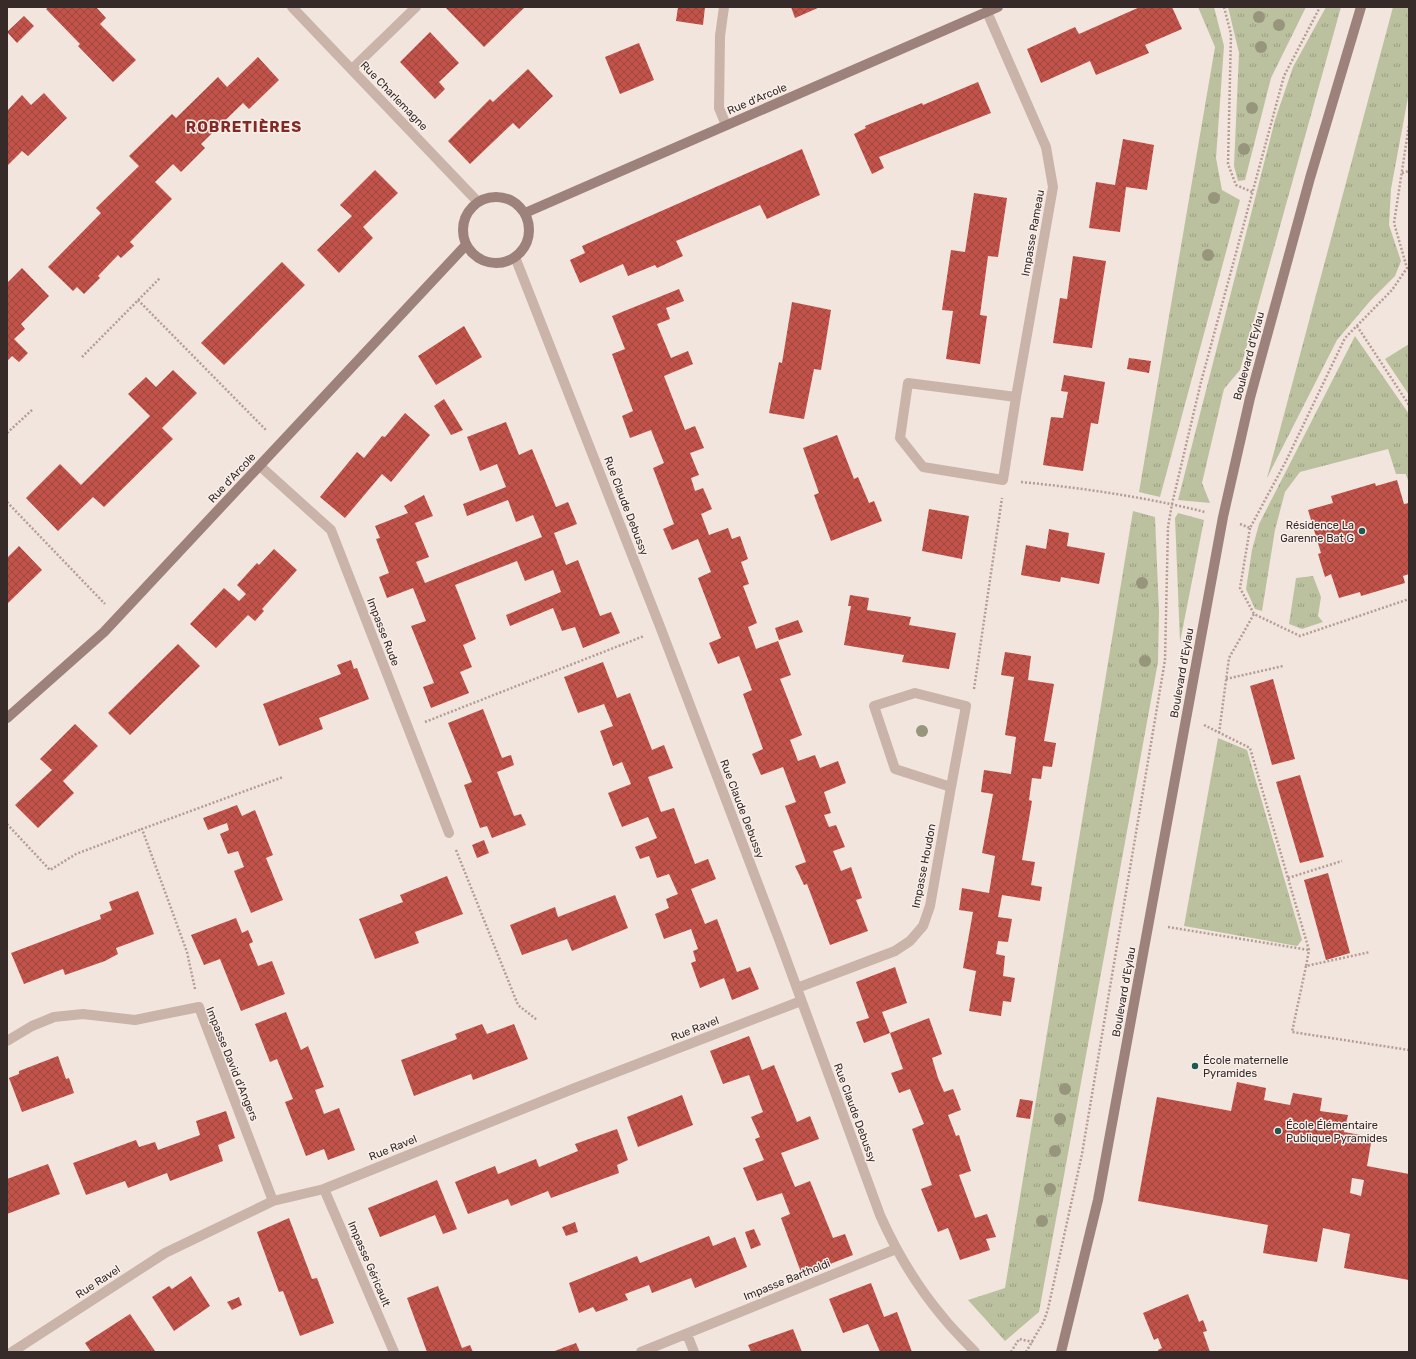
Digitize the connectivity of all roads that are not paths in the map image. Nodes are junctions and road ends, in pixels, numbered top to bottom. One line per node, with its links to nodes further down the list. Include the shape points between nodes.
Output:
1 (292, 7): 7 (street, Rue Charlemagne)
2 (416, 7): 7 (street)
3 (724, 7): 8 (street, via 720,36 719,108)
4 (998, 7): 6 (main road, Rue d'Arcole)
5 (1361, 7): 30 (main road, Boulevard d'Eylau, via 1310,178 1252,390 1222,517 1098,1200)
6 (987, 12): 8 (main road, Rue d'Arcole); 13 (street, Impasse Rameau, via 1046,147 1053,187)
7 (352, 70): 9 (street, Rue Charlemagne)
8 (726, 125): 10 (main road, Rue d'Arcole)
9 (478, 202): 10 (main road, via 488,197 499,196 518,205); 11 (main road, via 468,212 463,226)
10 (525, 214): 12 (main road, via 529,232 523,250)
11 (466, 245): 12 (main road, via 479,259 488,262 507,261); 14 (main road, Rue d'Arcole)
12 (515, 257): 18 (street, Rue Claude Debussy)
13 (1016, 397): 13 (street, Impasse Rameau, via 908,383 900,438 923,467 1003,480)
14 (260, 466): 15 (main road, Rue d'Arcole, via 104,632); 17 (street, Impasse Rude, via 331,530)
15 (7, 718)
16 (951, 787): 16 (street, Impasse Houdon, via 895,769 874,706 914,693 966,706); 18 (street, Impasse Houdon, via 930,906 923,926 910,941 895,951)
17 (448, 833)
18 (797, 988): 19 (street, Rue Claude Debussy)
19 (802, 1000): 21 (street, Rue Ravel); 23 (street, Rue Claude Debussy, via 880,1215)
20 (7, 1041): 22 (street, Impasse David d'Angers, via 32,1026 54,1018 83,1014 135,1020 199,1007)
21 (324, 1189): 22 (street, Rue Ravel); 25 (street, Impasse Géricault)
22 (273, 1201): 26 (street, Rue Ravel, via 164,1253)
23 (896, 1249): 24 (street, Impasse Bartholdi); 29 (street, Rue Claude Debussy, via 942,1316)
24 (687, 1334): 27 (street, Impasse Bartholdi); 28 (street)
25 (391, 1351)
26 (12, 1352)
27 (641, 1352)
28 (694, 1352)
29 (975, 1352)
30 (1061, 1352)

